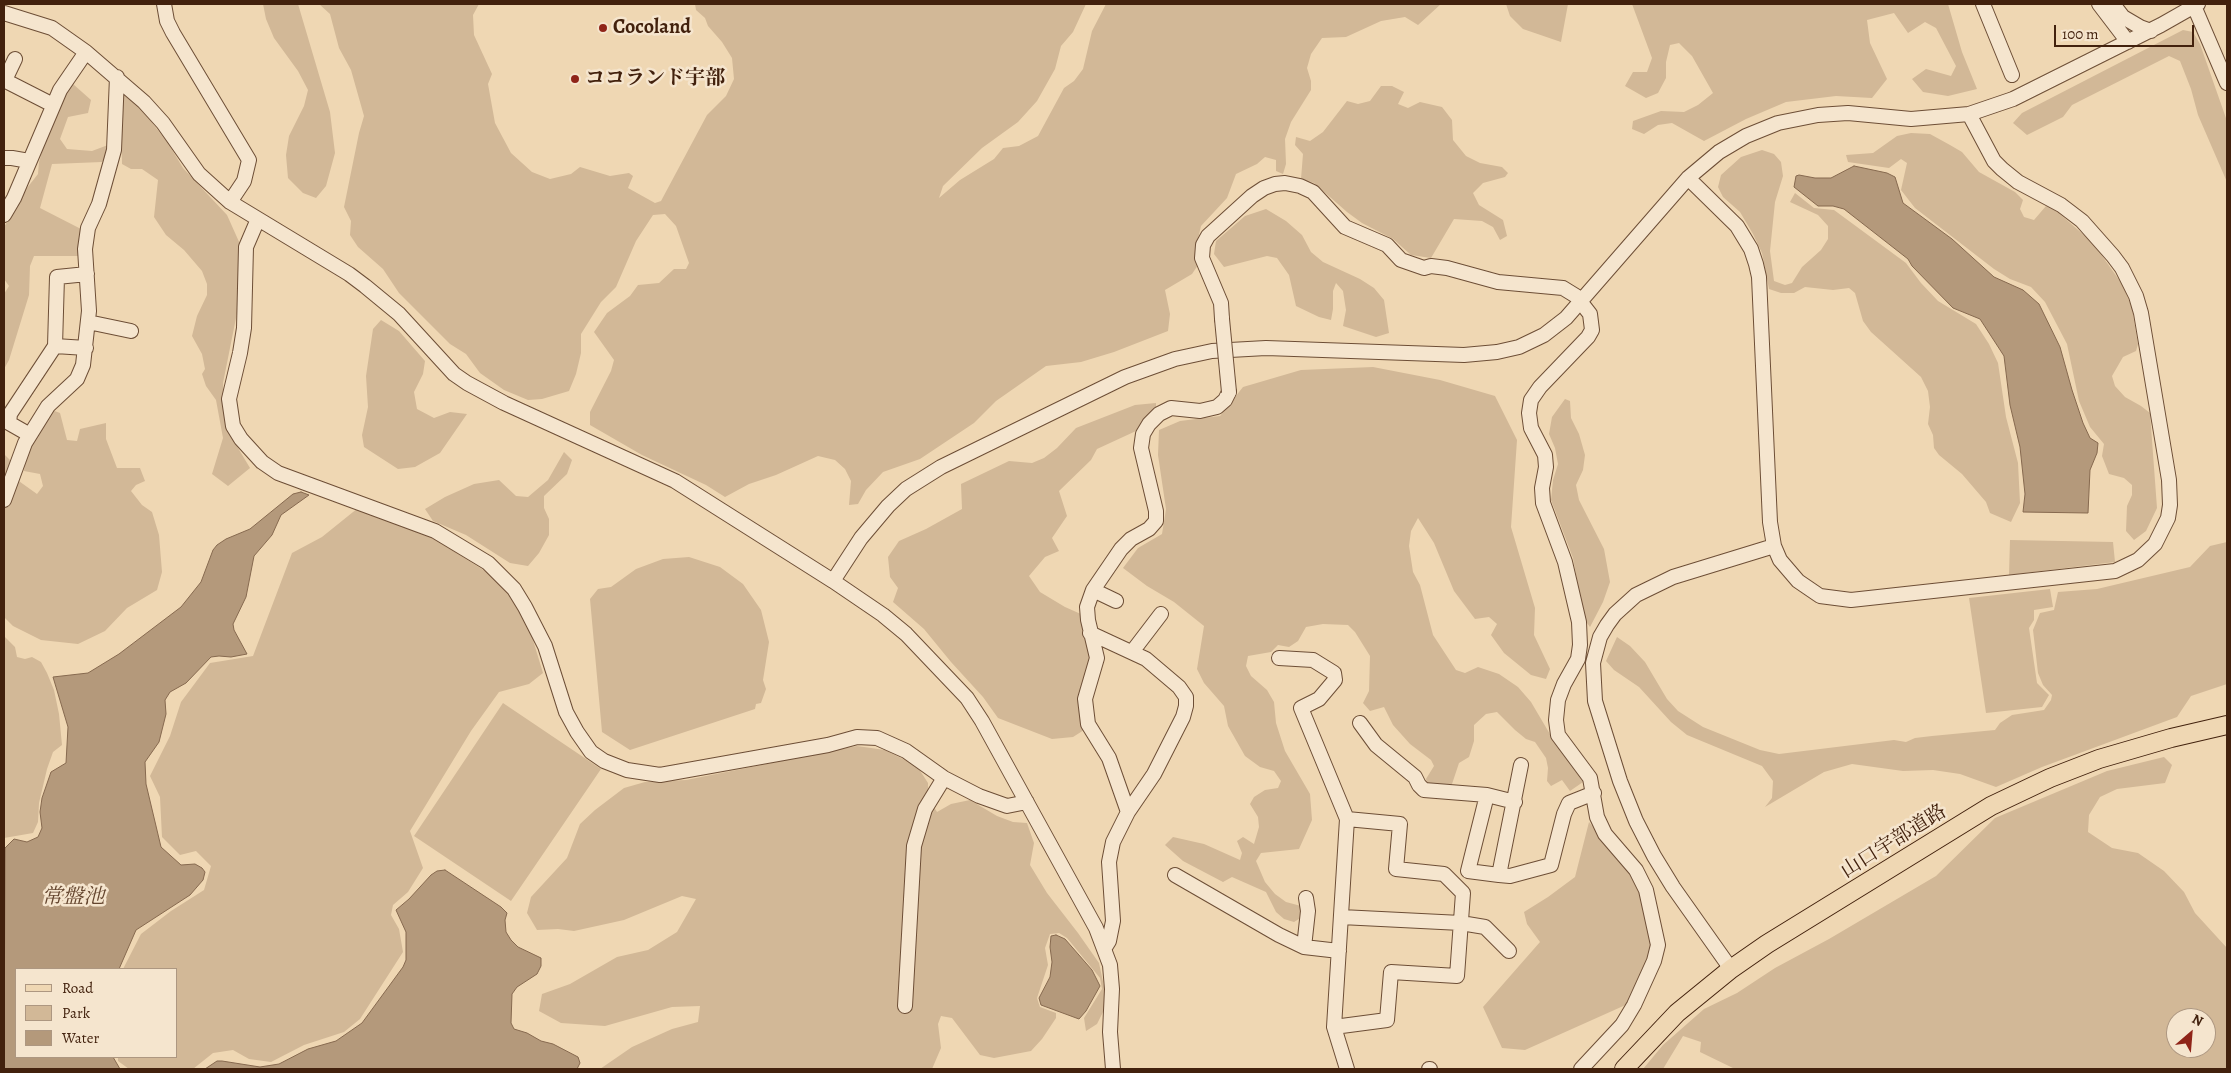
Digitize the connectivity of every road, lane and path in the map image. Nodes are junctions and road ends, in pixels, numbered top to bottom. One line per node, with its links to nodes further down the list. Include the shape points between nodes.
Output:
1 (164, 4): 21 (street, via 173,33 249,160 244,181)
2 (1983, 4): 12 (street)
3 (2099, 4): 8 (street)
4 (2113, 4): 7 (street, via 2123,18)
5 (2196, 5): 7 (street); 10 (street)
6 (4, 16): 9 (street, via 52,28)
7 (2150, 31): 8 (street)
8 (2128, 42): 17 (street, via 2014,99)
9 (86, 52): 13 (street); 16 (street)
10 (2222, 54): 15 (street)
11 (15, 59): 14 (street)
12 (2012, 74)
13 (117, 77): 21 (street, via 162,123 199,174); 24 (street, via 114,150 99,204 88,228)
14 (4, 80): 16 (street)
15 (2227, 83)
16 (53, 105): 19 (street)
17 (1969, 114): 20 (street, via 1910,119 1834,114 1795,119 1733,143); 32 (street, via 1990,155 2002,169 2082,221 2113,256 2130,283 2142,314 2171,492 2163,530 2146,553 2129,566 2115,571 1851,600 1834,599 1809,590 1788,571)
18 (4, 158): 19 (street)
19 (29, 162): 22 (street)
20 (1688, 178): 25 (street); 32 (street, via 1737,226 1756,264)
21 (230, 202): 23 (street)
22 (4, 215)
23 (258, 219): 33 (street, via 366,286 468,384 674,481); 45 (street, via 246,247 244,328 229,399 233,426 241,439 262,462 278,472 435,531 488,562 514,589 525,607 545,646 566,712 592,752 620,768 660,775 828,746 857,737 877,738 906,751)
24 (87, 274): 26 (street); 28 (street, via 57,278)
25 (1581, 302): 33 (street, via 1544,335 1519,347 1497,352 1464,356 1251,349 1195,354 1125,376 941,468 906,489 875,520); 34 (street, bridge, via 1563,288 1498,282 1447,268 1424,268 1402,260 1387,245 1345,227 1314,192 1285,183 1264,188 1208,236 1204,245 1202,258 1221,304 1229,392 1217,407 1200,411 1171,408 1149,424 1141,448 1156,521 1121,549); 46 (street, via 1590,314 1592,330 1540,387 1531,400 1528,413 1531,428 1545,454 1543,503 1565,562 1580,622 1578,659 1558,700 1558,735 1590,778)
26 (88, 322): 27 (street); 29 (street)
27 (131, 331)
28 (55, 346): 29 (street); 30 (street, via 10,414 9,423)
29 (86, 348): 30 (street, via 77,379 48,406)
30 (30, 435): 31 (street)
31 (4, 500)
32 (1774, 546): 61 (street, via 1673,577 1636,595 1607,625 1593,663 1595,701 1636,820 1673,886)
33 (833, 581): 48 (street, via 906,634 967,698)
34 (1093, 590): 35 (street); 37 (street, via 1087,607)
35 (1116, 601)
36 (1161, 614): 38 (street)
37 (1090, 633): 38 (street); 50 (street, via 1097,658 1085,699 1088,724 1109,758)
38 (1132, 652): 50 (street, via 1146,659 1179,687 1186,697 1186,706 1154,774)
39 (1280, 658): 51 (street, via 1313,660 1334,673 1335,680 1319,700 1300,708)
40 (2227, 717): 43 (main road, via 2201,723)
41 (1360, 724): 47 (street, via 1390,759 1416,777 1424,790)
42 (2227, 725): 43 (main road, 山口宇部道路)
43 (2171, 738): 61 (main road, 山口宇部道路, via 2074,768 1992,806)
44 (1521, 766): 49 (street)
45 (944, 778): 48 (street, via 1007,806); 62 (street, via 925,809 914,846)
46 (1594, 793): 53 (street, via 1569,803 1551,864 1510,876); 66 (street, via 1597,817 1605,834 1636,870 1646,890 1658,945 1654,961 1626,1018)
47 (1487, 795): 49 (street); 53 (street, via 1468,871)
48 (1027, 802): 58 (street, via 1096,928)
49 (1515, 802): 53 (street)
50 (1128, 812): 58 (street, via 1113,842 1109,862 1113,921)
51 (1347, 819): 55 (street); 56 (street, via 1400,824 1396,869 1444,874 1463,893)
52 (1175, 875): 57 (street)
53 (1499, 875)
54 (1306, 898): 57 (street, via 1308,911)
55 (1341, 917): 56 (street); 60 (street)
56 (1460, 923): 59 (street, via 1485,927); 63 (street, via 1457,976 1391,972 1387,1020)
57 (1304, 947): 60 (street)
58 (1104, 949): 64 (street, via 1110,966 1112,989 1110,1032)
59 (1509, 950)
60 (1339, 951): 63 (street)
61 (1731, 969): 67 (main road, 山口宇部道路, via 1677,1013)
62 (905, 1006)
63 (1334, 1028): 65 (street)
64 (1113, 1069)
65 (1347, 1069)
66 (1581, 1069)
67 (1624, 1069)

